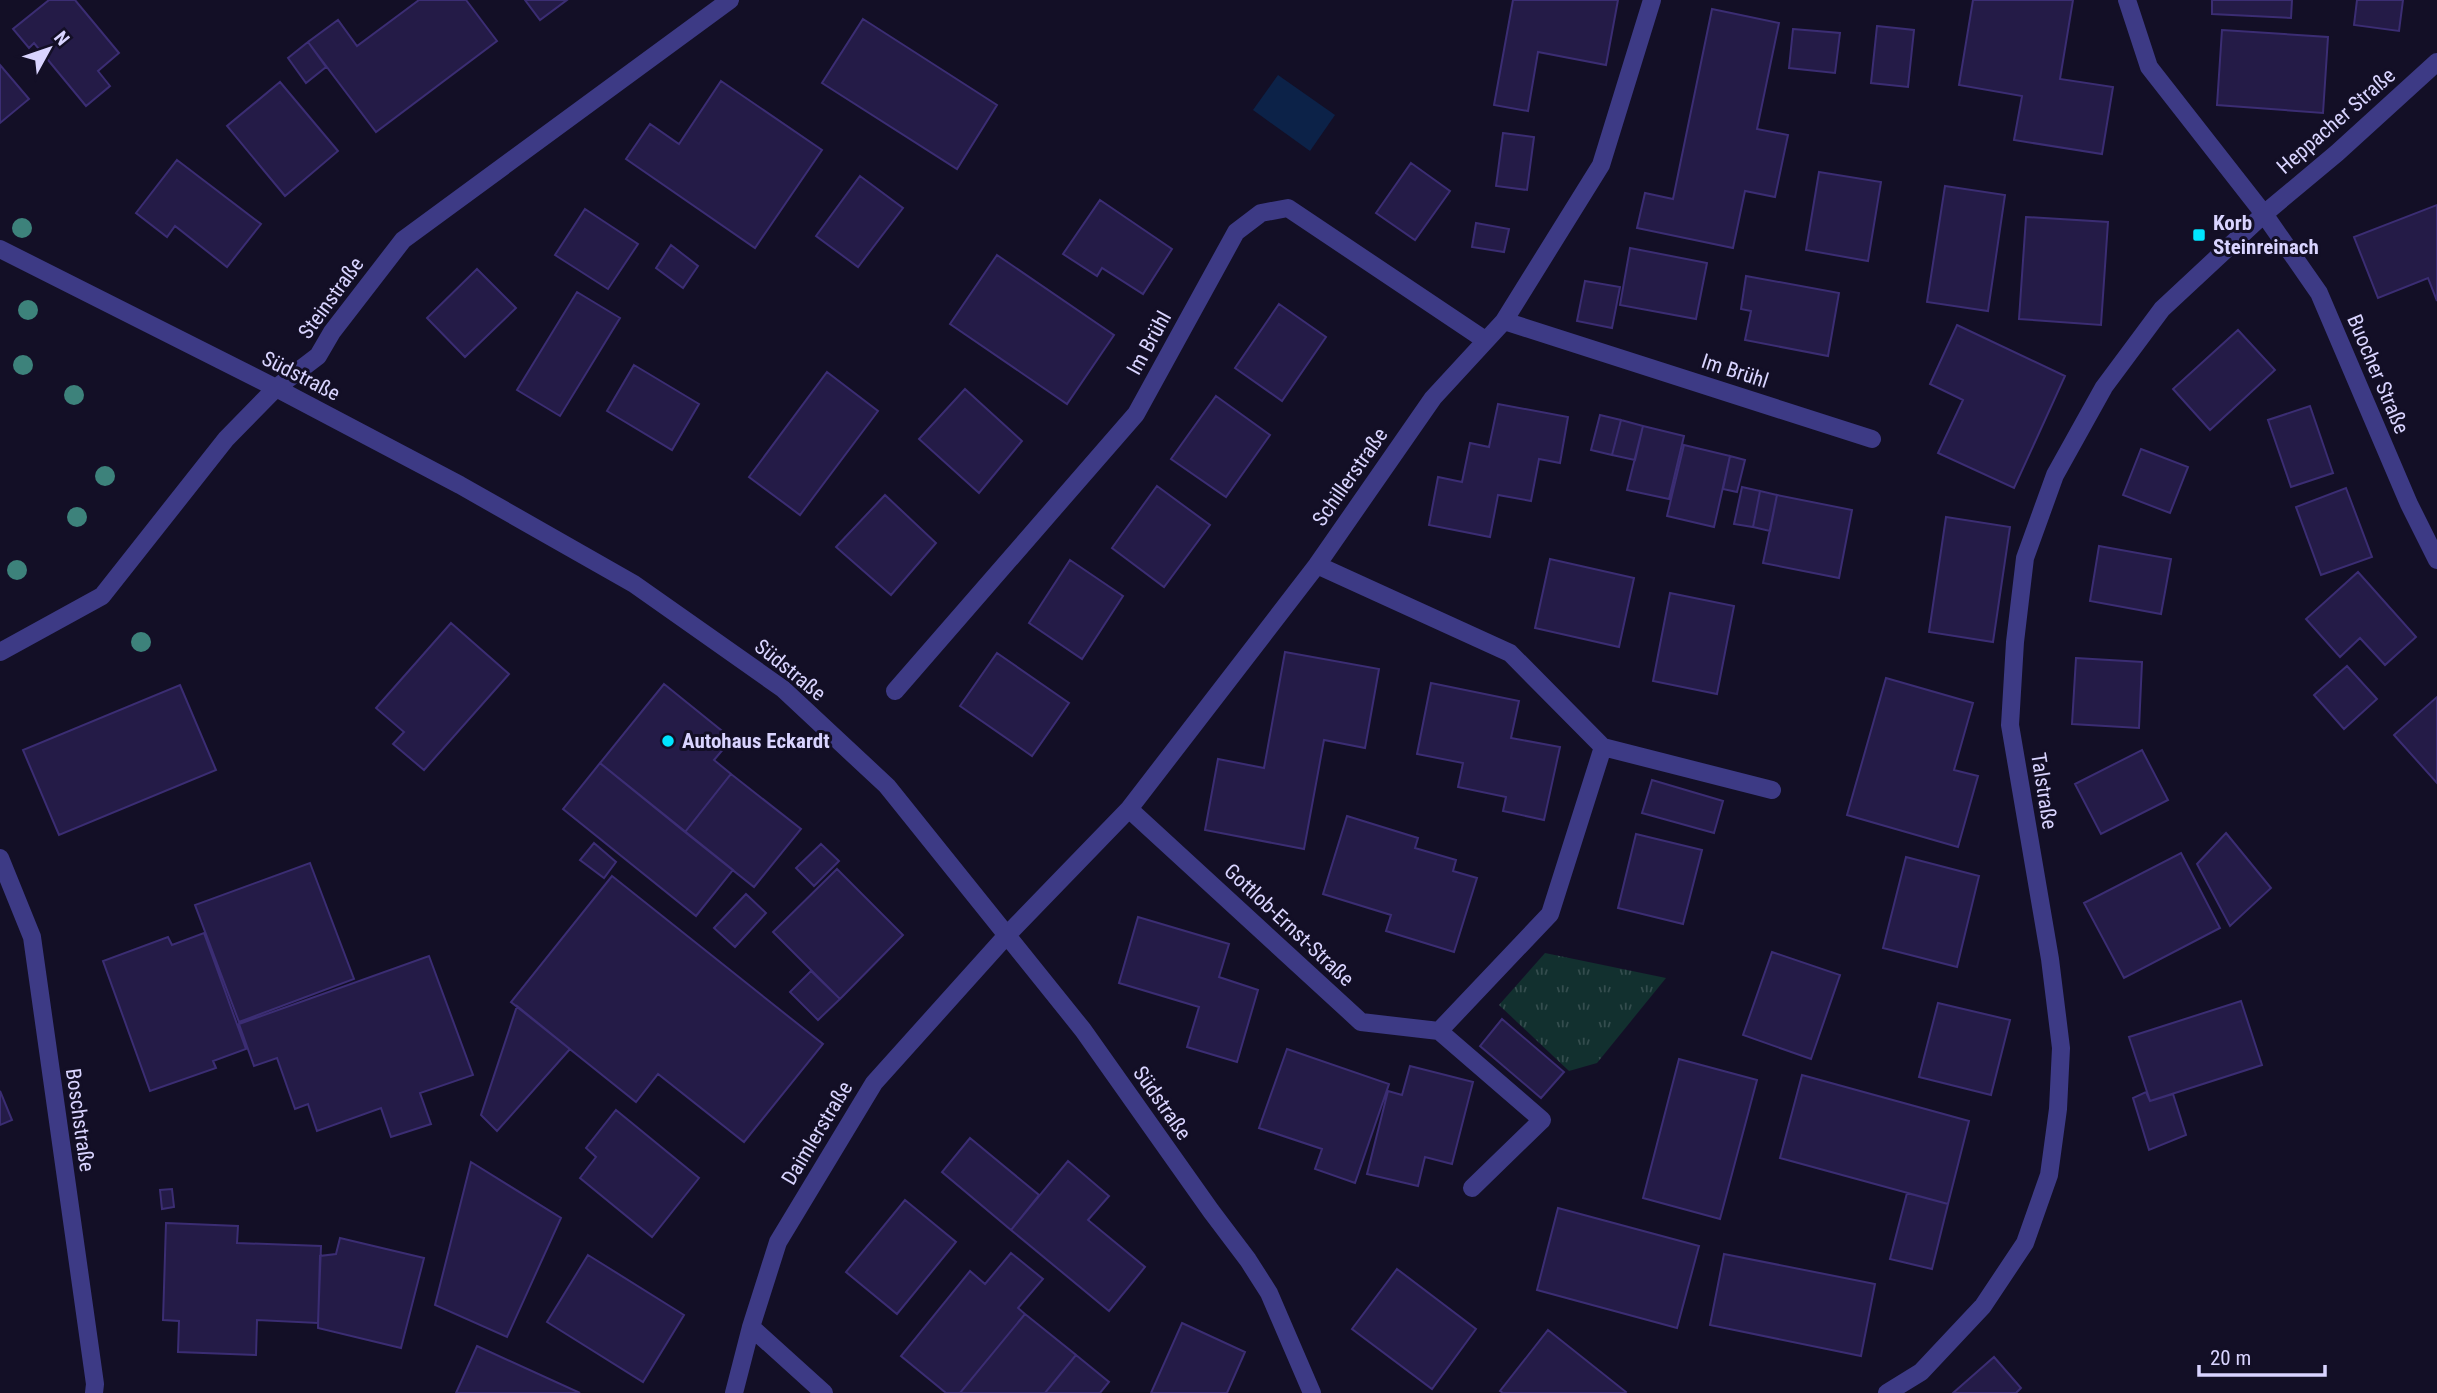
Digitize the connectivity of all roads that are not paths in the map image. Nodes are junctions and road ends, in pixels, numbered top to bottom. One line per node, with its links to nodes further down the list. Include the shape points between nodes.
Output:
1 (730, 0): 9 (street, Steinstraße, via 403,240 317,356)
2 (1652, 0): 7 (street, Schillerstraße, via 1601,165)
3 (2127, 0): 5 (street, Buocher Straße, via 2150,67)
4 (2437, 62): 5 (street, Heppacher Straße)
5 (2264, 214): 11 (street, Buocher Straße, via 2319,293); 27 (street, Talstraße, via 2162,309 2104,387 2055,475 2025,558 2010,724 2061,1048 2049,1175 2025,1243 1983,1306 1921,1372)
6 (0, 249): 9 (street, Südstraße)
7 (1504, 321): 8 (street, Schillerstraße); 10 (street, Im Brühl)
8 (1485, 340): 12 (street, Schillerstraße, via 1433,398); 14 (street, Im Brühl, via 1369,270 1288,208 1261,213 1236,232 1136,414)
9 (276, 388): 13 (street, Steinstraße, via 226,439 102,596); 19 (street, Südstraße, via 634,584 783,689 887,786)
10 (1872, 439)
11 (2437, 560)
12 (1317, 565): 15 (street, via 1510,653); 17 (street, Schillerstraße)
13 (0, 652)
14 (895, 691)
15 (1603, 747): 16 (street); 20 (street, via 1550,915)
16 (1772, 790)
17 (1129, 809): 19 (street, Schillerstraße); 20 (street, Gottlob-Ernst-Straße, via 1361,1022)
18 (0, 858): 23 (street, Boschstraße, via 32,937)
19 (1007, 934): 22 (street, Daimlerstraße, via 874,1083 778,1242); 26 (street, Südstraße, via 1083,1030 1248,1260 1269,1293)
20 (1439, 1031): 21 (street, via 1542,1120)
21 (1472, 1188)
22 (751, 1327): 24 (street, Daimlerstraße); 25 (street)
23 (94, 1393)
24 (734, 1393)
25 (824, 1393)
26 (1311, 1393)
27 (1886, 1393)

